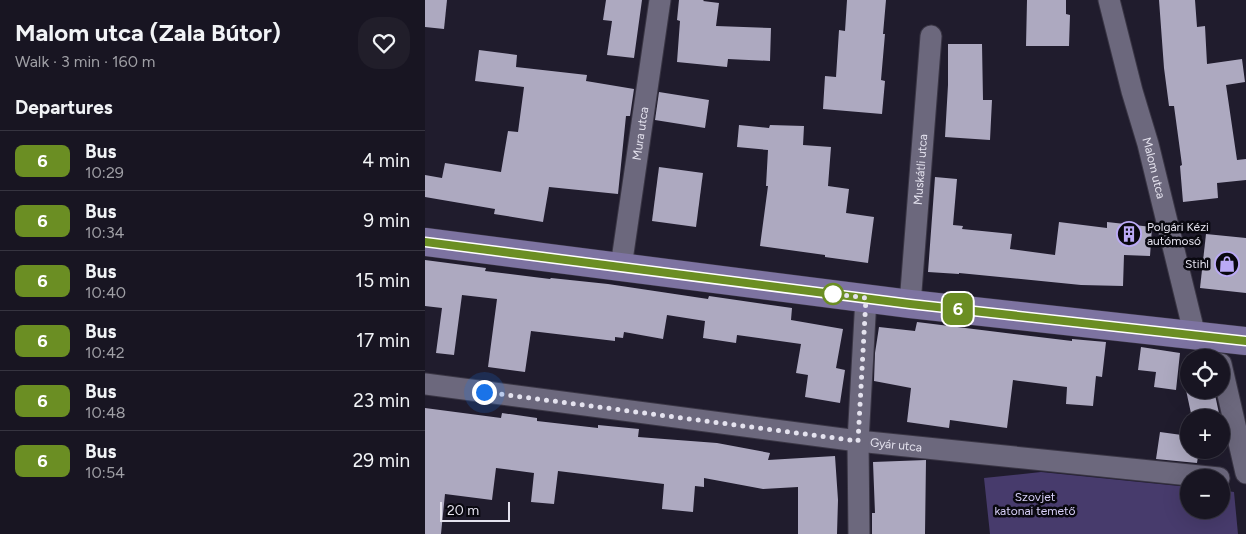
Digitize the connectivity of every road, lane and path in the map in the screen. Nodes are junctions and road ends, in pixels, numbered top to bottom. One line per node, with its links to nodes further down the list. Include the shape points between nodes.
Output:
1 (660, 0): 5 (street, Mura utca)
2 (1109, 0): 9 (street, Malom utca, via 1132,91)
3 (931, 36): 7 (street, Muskátli utca)
4 (425, 242): 5 (main road)
5 (621, 267): 6 (main road)
6 (866, 298): 7 (main road); 12 (street)
7 (910, 304): 9 (main road)
8 (1246, 341): 9 (main road)
9 (1210, 344)
10 (425, 384): 12 (street, Gyár utca)
11 (1229, 399): 13 (street)
12 (858, 441): 14 (street, Gyár utca); 17 (street)
13 (1246, 473)
14 (1180, 474)
15 (1230, 479): 16 (street, Gyár utca)
16 (1246, 480)
17 (859, 534)

